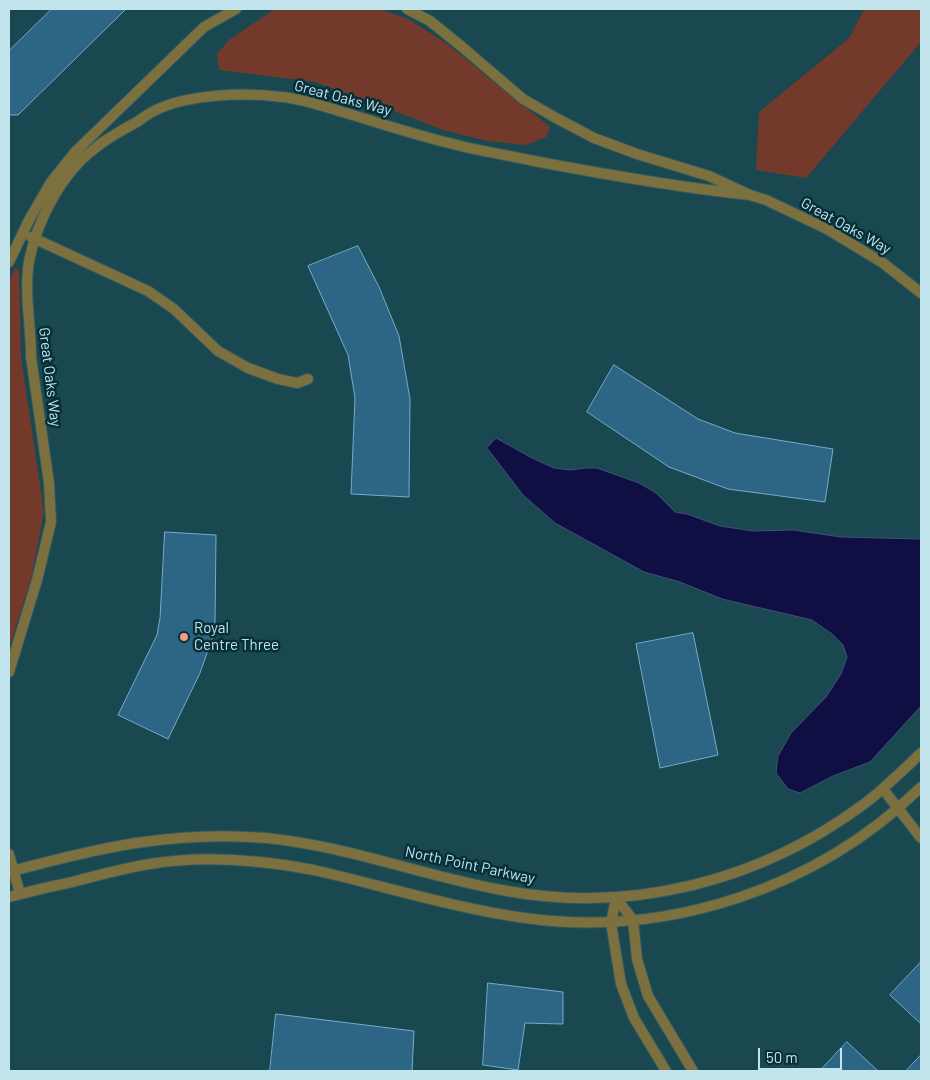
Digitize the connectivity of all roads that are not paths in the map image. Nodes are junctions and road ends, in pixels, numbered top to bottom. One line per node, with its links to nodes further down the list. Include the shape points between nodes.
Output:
1 (236, 9): 4 (street, via 204,27 75,152 51,182)
2 (407, 9): 3 (street, Great Oaks Way, via 430,21 524,99 556,118 594,138 702,174)
3 (750, 195): 5 (street, Great Oaks Way, via 580,170 453,144 296,99 226,95 185,101 156,110 93,150 58,191); 7 (street, Great Oaks Way, via 827,228 884,263)
4 (23, 233): 5 (street); 6 (street)
5 (35, 240): 8 (street, via 148,291 174,309 218,350 248,368 297,383); 9 (street, Great Oaks Way, via 29,262 27,310 51,522 38,580)
6 (9, 262)
7 (921, 293)
8 (308, 378)
9 (9, 672)
10 (921, 752): 12 (street, North Point Parkway)
11 (921, 787): 13 (street)
12 (883, 789): 13 (street); 19 (street, North Point Parkway, via 823,832 754,866 718,880)
13 (899, 808): 14 (street); 20 (street, via 840,850 770,886 702,909)
14 (921, 838)
15 (9, 854): 16 (street)
16 (11, 872): 17 (street); 19 (street, North Point Parkway, via 142,841 221,835 270,838 322,847 506,891 588,899)
17 (20, 894): 18 (street); 21 (street, via 152,864 235,860 314,870 498,914 553,922)
18 (9, 897)
19 (616, 898): 20 (street); 21 (street)
20 (633, 920): 21 (street); 23 (street, via 638,959 648,996)
21 (611, 923): 22 (street, via 621,984 634,1018)
22 (666, 1071)
23 (693, 1071)

